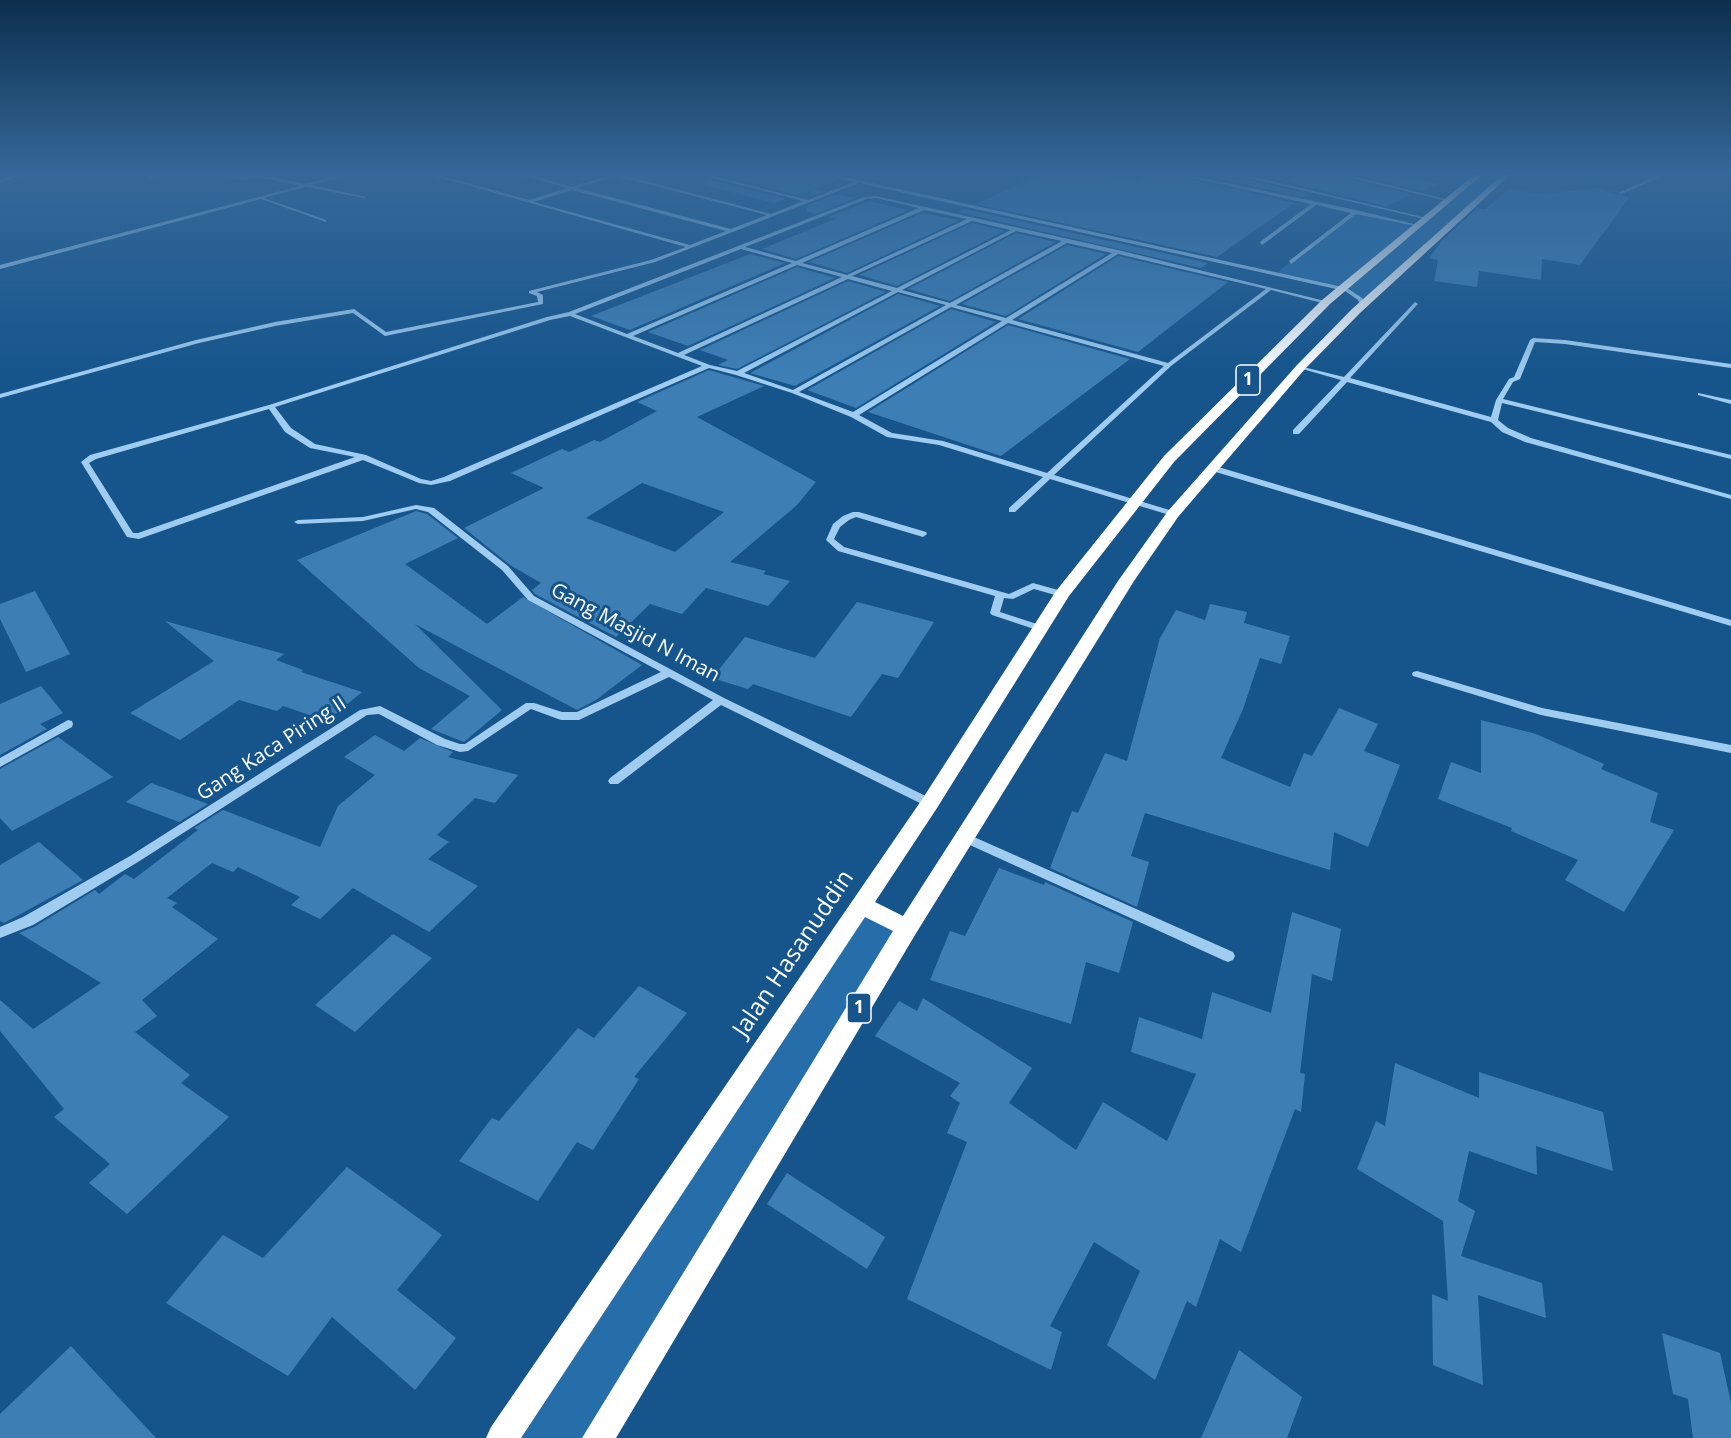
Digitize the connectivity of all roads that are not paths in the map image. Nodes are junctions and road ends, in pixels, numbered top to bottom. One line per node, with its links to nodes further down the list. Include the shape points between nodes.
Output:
1 (96, 242): 19 (street)
2 (676, 242): 14 (street)
3 (701, 242): 14 (street)
4 (757, 242): 15 (street)
5 (845, 242): 18 (street)
6 (921, 242): 20 (street)
7 (990, 242): 23 (street)
8 (1064, 242): 25 (street)
9 (1071, 242): 16 (street)
10 (1130, 242): 22 (street)
11 (1316, 242): 17 (street)
12 (1396, 242): 22 (highway, 1)
13 (1433, 242): 27 (highway, 1)
14 (690, 246): 40 (street, via 653,261 531,292 540,295 541,303 468,319 385,334 353,311 198,341)
15 (743, 248): 18 (street); 28 (street)
16 (1118, 252): 21 (street); 29 (street)
17 (1291, 262)
18 (797, 263): 20 (street); 30 (street)
19 (0, 267)
20 (847, 276): 23 (street); 31 (street)
21 (1270, 288): 24 (street); 32 (street)
22 (1342, 289): 24 (highway, 1); 27 (street, via 1353,293)
23 (896, 290): 25 (street); 36 (street)
24 (1326, 302): 52 (highway, 1, via 1169,459)
25 (948, 304): 29 (street); 38 (street)
26 (1415, 304): 37 (street)
27 (1363, 305): 35 (highway, 1)
28 (570, 314): 30 (street); 43 (street)
29 (1009, 321): 32 (street); 44 (street)
30 (627, 336): 31 (street)
31 (678, 355): 33 (street)
32 (1170, 365): 50 (street)
33 (708, 366): 36 (street); 47 (street, via 447,479 419,481)
34 (1731, 366): 41 (street, via 1533,340 1517,379 1511,380)
35 (1301, 367): 37 (street); 49 (highway, 1)
36 (738, 373): 38 (street)
37 (1344, 381): 45 (street); 46 (street)
38 (794, 392): 44 (street)
39 (1700, 394): 42 (street)
40 (0, 396)
41 (1499, 400): 45 (street); 48 (street)
42 (1731, 402)
43 (271, 406): 47 (street, via 288,430 313,446); 47 (street, via 85,462 130,535 139,536)
44 (854, 415): 50 (street, via 890,435 940,443)
45 (1494, 420): 51 (street, via 1505,430 1528,440)
46 (1296, 432)
47 (363, 457)
48 (1731, 457)
49 (1212, 468): 54 (highway, 1); 59 (street)
50 (1048, 477): 52 (street); 53 (street)
51 (1731, 497)
52 (1133, 502): 54 (street); 58 (highway, Jalan Hasanuddin / 1)
53 (1012, 510)
54 (1173, 514): 69 (highway, 1, via 1126,581)
55 (298, 522): 61 (street, Gang Masjid N Iman, via 363,519 416,507 431,510 505,568 531,598)
56 (923, 534): 57 (street, via 856,514 836,526 830,540 841,549)
57 (1000, 594): 58 (street, via 1010,597 1033,586); 60 (street, via 995,613)
58 (1062, 594): 60 (highway, Jalan Hasanuddin / 1)
59 (1731, 623)
60 (1040, 628): 68 (highway, Jalan Hasanuddin / 1)
61 (670, 672): 63 (street, Gang Masjid N Iman); 72 (street, Gang Kaca Piring II, via 579,716 561,716 530,705 468,747 441,742 380,710 364,712 134,859 28,921)
62 (1417, 674): 65 (street, via 1541,711)
63 (720, 700): 67 (street); 68 (street, Gang Masjid N Iman)
64 (68, 724): 66 (street)
65 (1731, 750)
66 (0, 763)
67 (614, 781)
68 (930, 803): 70 (highway, Jalan Hasanuddin / 1)
69 (965, 837): 71 (highway, 1); 73 (street)
70 (860, 904): 71 (highway); 74 (highway, Jalan Hasanuddin / 1)
71 (907, 928): 75 (highway, 1)
72 (0, 933)
73 (1228, 956)
74 (502, 1438)
75 (598, 1438)

